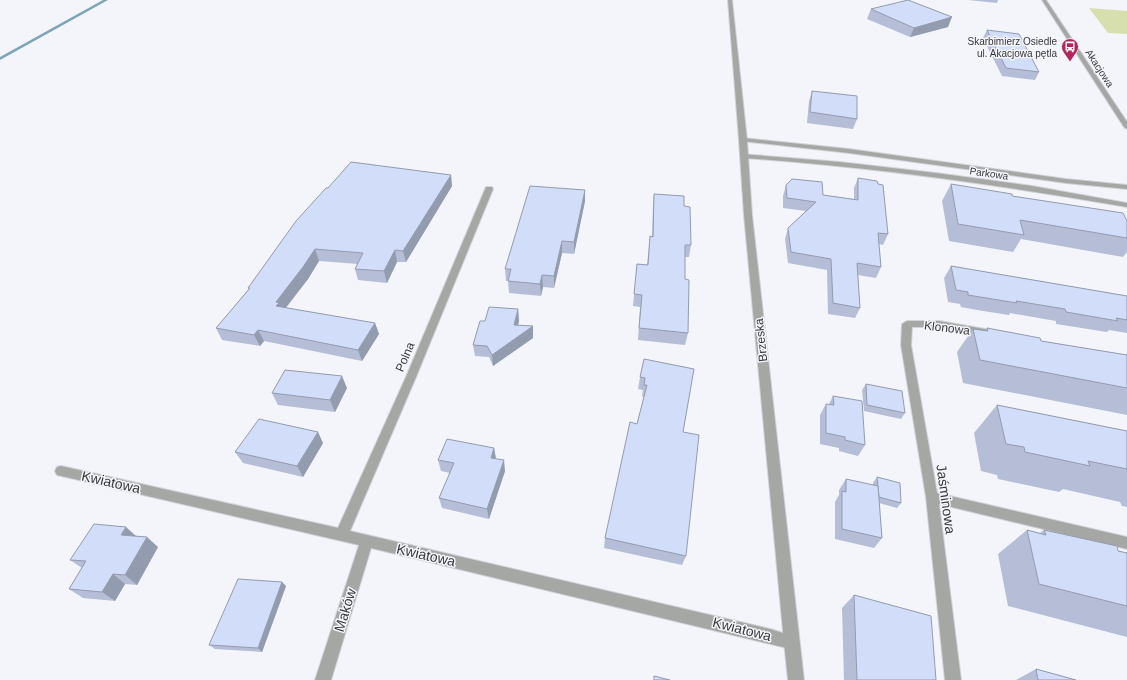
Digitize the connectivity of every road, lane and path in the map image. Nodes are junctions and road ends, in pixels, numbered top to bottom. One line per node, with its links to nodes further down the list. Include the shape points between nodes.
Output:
1 (730, 0): 4 (street, Brzeska)
2 (1044, 0): 3 (street, Akacjowa)
3 (1127, 127)
4 (743, 140): 5 (street, Parkowa); 6 (street, Brzeska)
5 (849, 151): 7 (street); 8 (street, Parkowa)
6 (744, 156): 7 (street, Parkowa); 20 (street, Brzeska)
7 (848, 164): 9 (street, Parkowa)
8 (1007, 173): 9 (street); 10 (street, Parkowa)
9 (1011, 186): 12 (street, Parkowa)
10 (1127, 187)
11 (489, 189): 17 (street, Polna)
12 (1127, 205)
13 (908, 324): 14 (street, Klonowa, via 939,324); 16 (street, Jaśminowa, via 906,345)
14 (994, 334)
15 (61, 471): 17 (street, Kwiatowa)
16 (932, 497): 19 (street); 23 (street, Jaśminowa)
17 (342, 535): 18 (street, Kwiatowa)
18 (367, 541): 20 (street, Kwiatowa); 21 (street, Maków)
19 (1127, 543)
20 (791, 642): 22 (street, Brzeska)
21 (323, 680)
22 (796, 680)
23 (953, 680)

